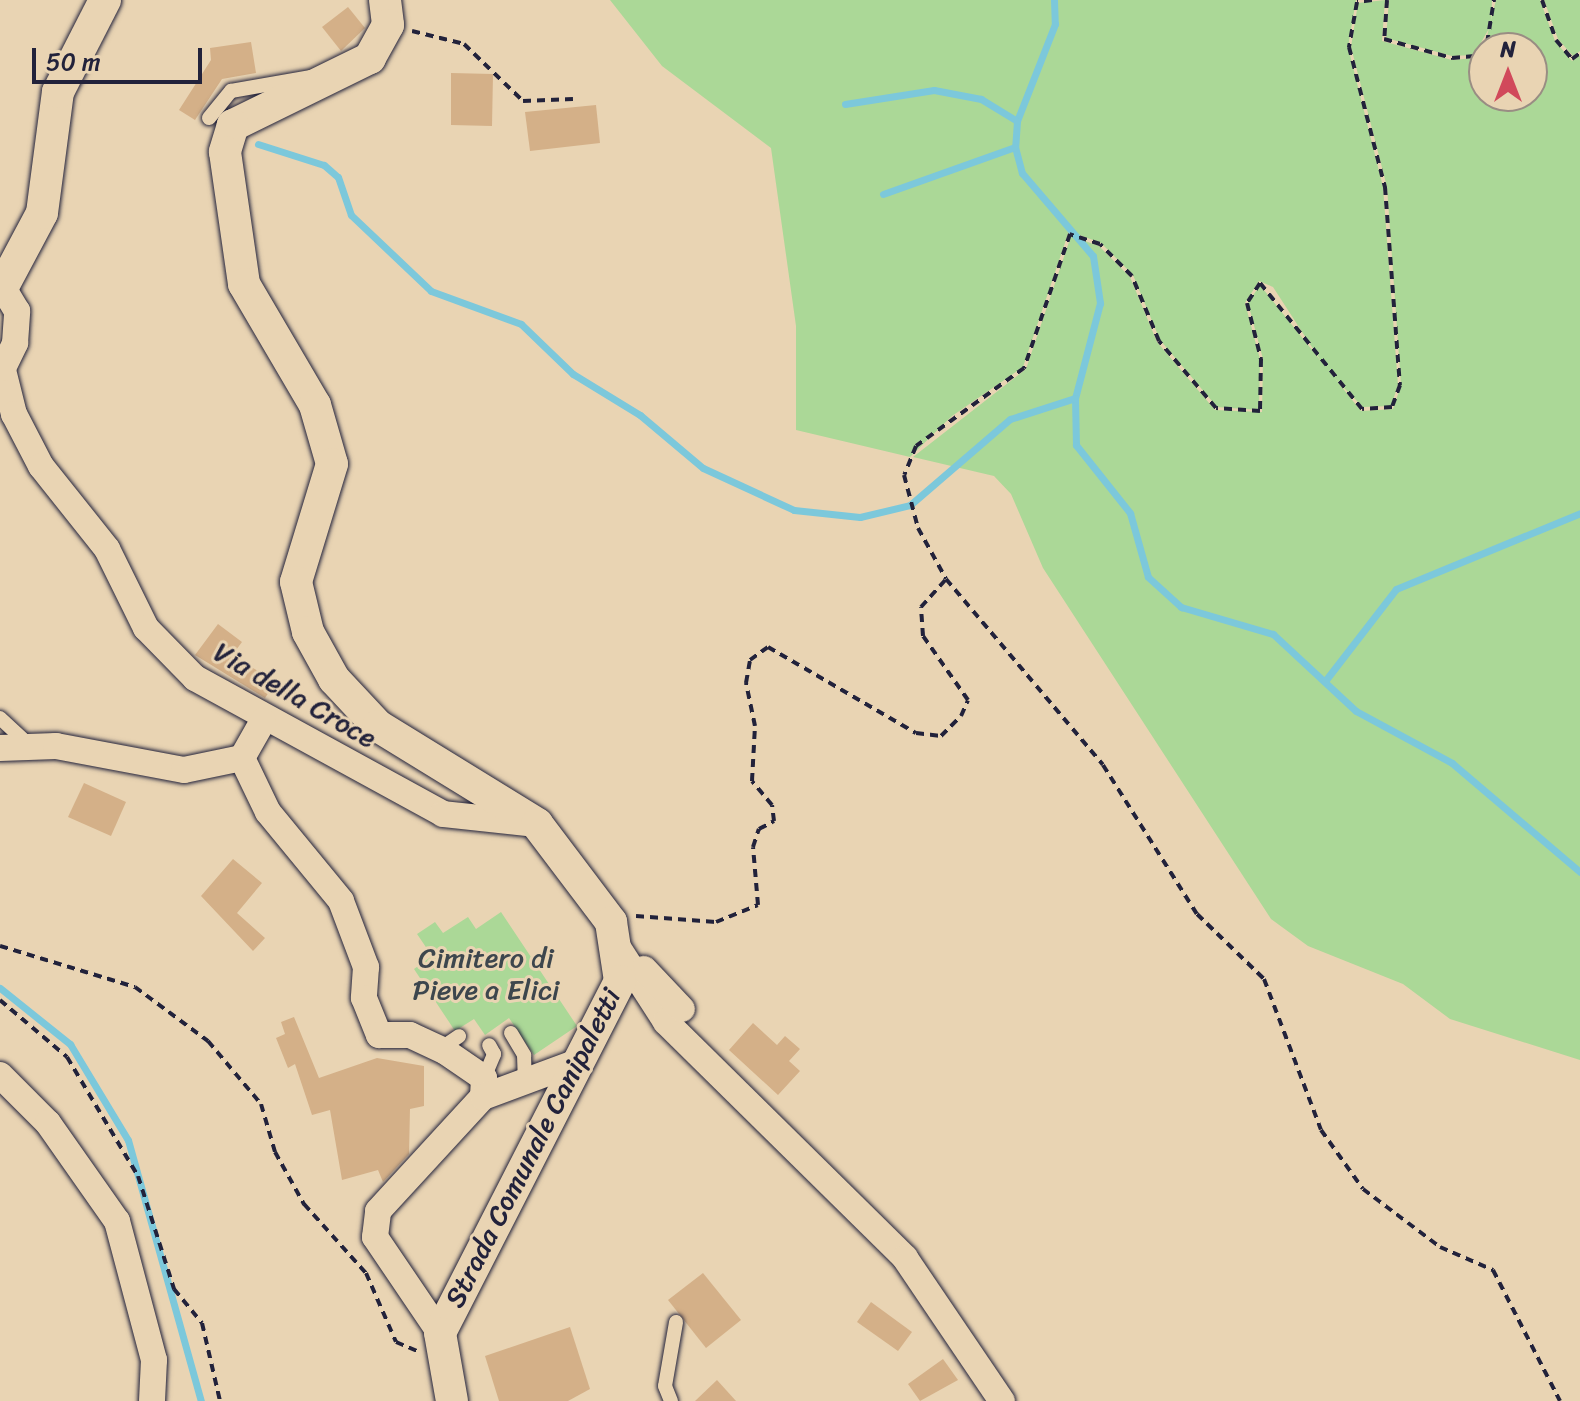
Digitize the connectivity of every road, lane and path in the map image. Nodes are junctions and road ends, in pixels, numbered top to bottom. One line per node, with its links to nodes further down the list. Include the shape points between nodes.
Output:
1 (105, 0): 11 (street, via 58,92 42,213)
2 (1372, 0): 13 (path, via 1357,2 1349,47 1385,187 1400,385 1392,407 1362,409 1327,373 1272,289 1260,283 1247,303 1261,359 1260,411 1216,408 1159,341 1132,276 1100,244 1070,234 1024,368 916,446 904,475 918,528)
3 (1387, 0): 4 (path, via 1384,39 1452,58 1475,56 1487,43)
4 (1494, 0)
5 (1542, 0): 7 (path, via 1556,40 1572,59)
6 (387, 12): 8 (street, Strada Comunale Canipaletti, via 370,58); 9 (path, via 464,44 523,101)
7 (1580, 53)
8 (332, 75): 10 (lane, via 231,91); 19 (street, Strada Comunale Canipaletti, via 233,125 225,152 244,284 315,405 332,464 296,582 308,632 334,679 378,726)
9 (573, 99)
10 (209, 118)
11 (2, 291): 12 (street, via 17,311 15,343)
12 (1, 363): 15 (street, Via della Croce, via 14,414 41,466 107,549 146,628 195,678)
13 (946, 579): 21 (path, via 921,607 923,636 968,700 961,716 941,736 916,733 768,647 750,660 746,683 755,726 752,781 772,805 774,821 759,829 753,847 758,905 716,922 632,916 635,936); 37 (path, via 1103,765 1197,914 1264,979 1321,1130 1363,1189 1440,1247 1493,1270)
14 (0, 718): 16 (lane)
15 (263, 721): 18 (street); 19 (street, Via della Croce, via 443,814)
16 (31, 746): 17 (street); 18 (street, via 184,770)
17 (0, 748)
18 (242, 758): 29 (street, via 276,824 341,901 366,967 364,998 379,1035 450,1042)
19 (537, 824): 21 (street, Strada Comunale Canipaletti, via 588,883)
20 (0, 946): 31 (path, via 135,987 208,1041 261,1104 275,1152 297,1191 366,1273 396,1342)
21 (617, 946): 23 (street); 26 (street, Strada Comunale Canipaletti, via 620,981); 36 (street, via 666,1022 905,1258)
22 (0, 1000): 33 (path, via 67,1057 138,1176 174,1289 202,1323)
23 (682, 1009)
24 (511, 1033): 28 (lane, via 524,1055)
25 (489, 1045): 29 (lane, via 494,1054)
26 (577, 1062): 28 (street); 31 (street, Strada Comunale Canipaletti)
27 (0, 1075): 32 (street, via 48,1123 117,1221 154,1360)
28 (525, 1080): 29 (street)
29 (483, 1087): 31 (street, via 378,1211 375,1237)
30 (676, 1322): 35 (lane, via 665,1386)
31 (442, 1342): 34 (street)
32 (152, 1401)
33 (220, 1401)
34 (452, 1401)
35 (671, 1401)
36 (1002, 1401)
37 (1560, 1401)

